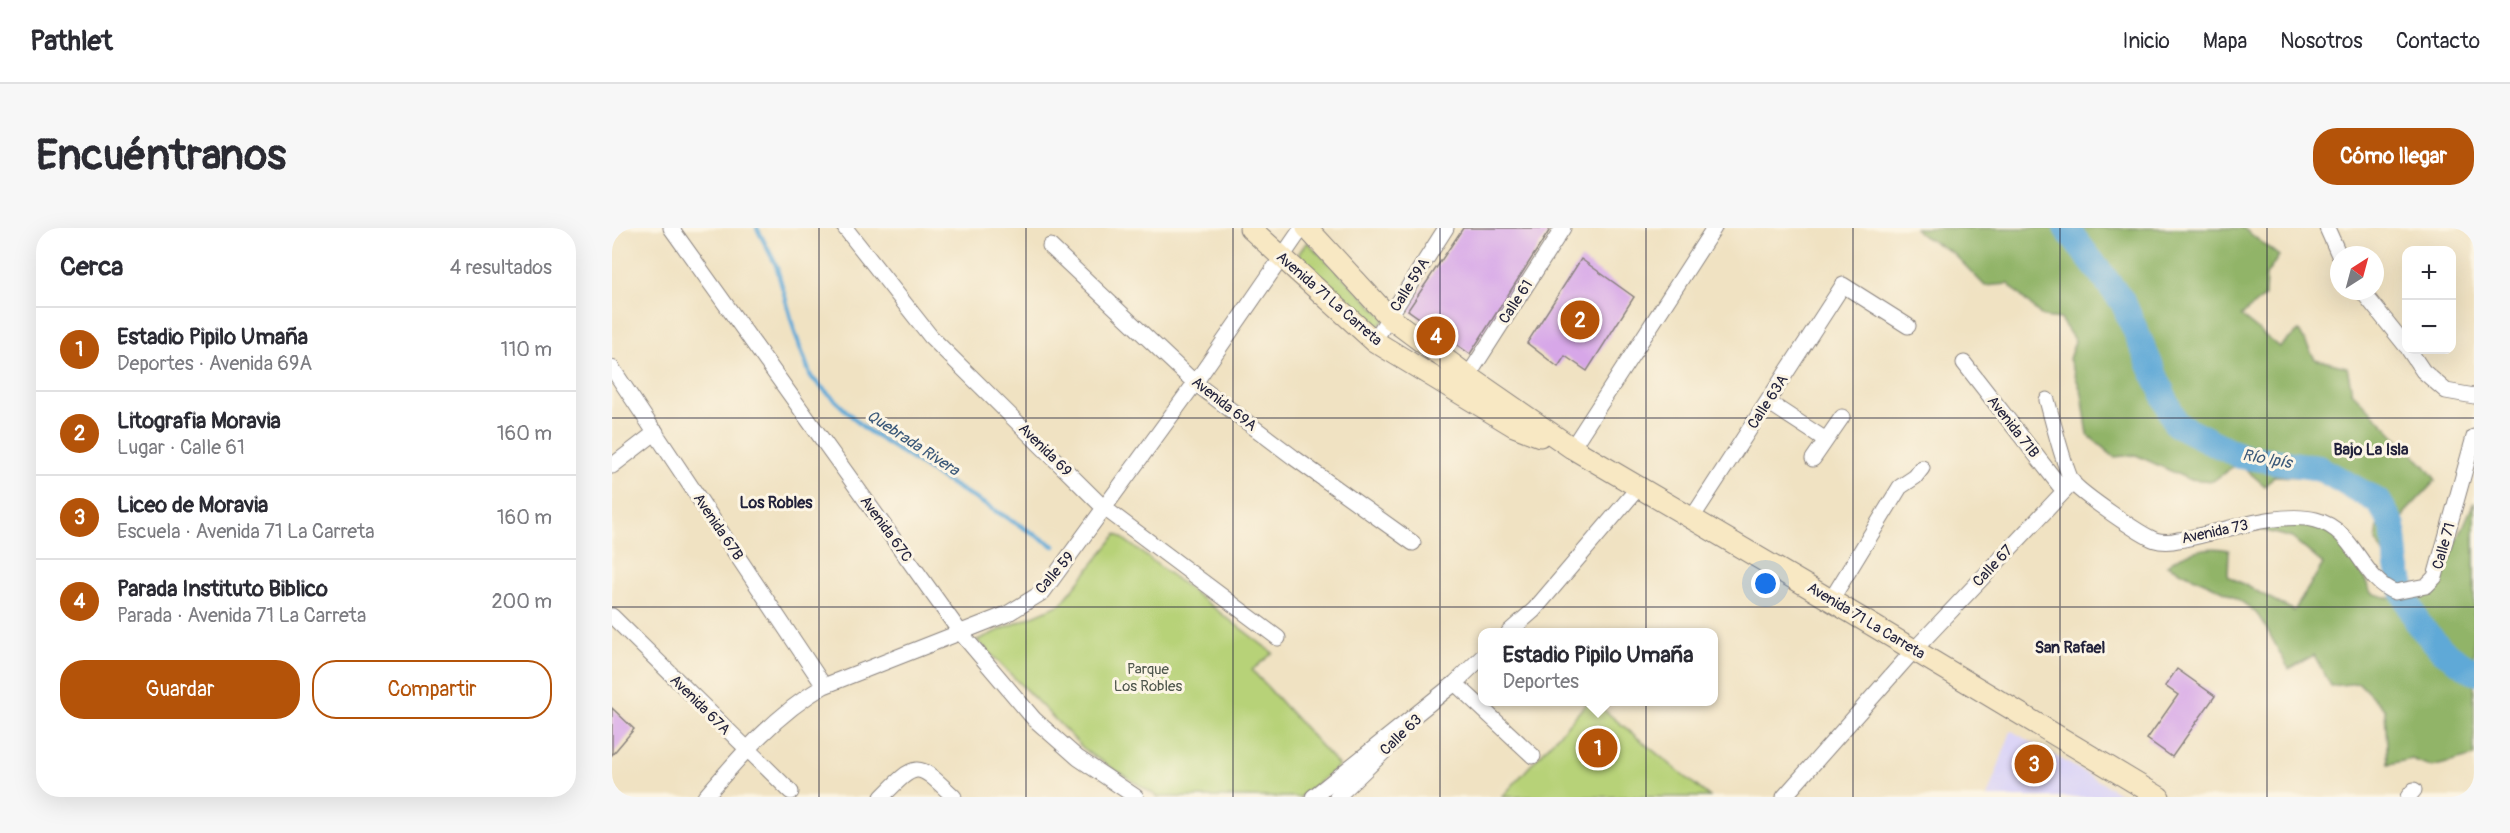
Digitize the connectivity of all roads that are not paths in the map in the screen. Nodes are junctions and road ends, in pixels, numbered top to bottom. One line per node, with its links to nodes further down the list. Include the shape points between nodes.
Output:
1 (671, 228): 43 (street, Avenida 67C)
2 (845, 228): 36 (street, Avenida 69, via 931,337)
3 (1250, 228): 12 (street, Avenida 71 La Carreta)
4 (1302, 228): 12 (street, Calle 59)
5 (1307, 228): 14 (street, Avenida 71 La Carreta)
6 (1446, 228): 14 (street, Calle 59A)
7 (1563, 228): 21 (street, Calle 61)
8 (1714, 228): 30 (street)
9 (2327, 228): 11 (street)
10 (1050, 246): 22 (street, Avenida 69A)
11 (2335, 246)
12 (1281, 257): 16 (street, Avenida 71 La Carreta); 22 (street, Calle 59)
13 (2369, 300): 17 (street)
14 (1390, 318): 16 (street, Calle 59A); 21 (street, Avenida 71 La Carreta)
15 (1908, 326): 25 (street, Calle 63A, via 1843,285)
16 (1374, 341): 30 (street, Avenida 71 La Carreta, via 1514,426)
17 (2402, 341)
18 (2412, 354): 23 (street, via 2423,371 2446,391)
19 (1964, 363): 34 (street, Avenida 71B)
20 (612, 368): 27 (street, Avenida 67B)
21 (1468, 376): 30 (street, Avenida 71 La Carreta)
22 (1195, 383): 36 (street, Calle 59); 38 (street, Avenida 69A)
23 (2474, 396)
24 (2047, 400): 34 (street)
25 (1768, 402): 29 (street); 37 (street, Calle 63A)
26 (1842, 417): 29 (street)
27 (656, 432): 32 (street); 48 (street, Avenida 67B)
28 (2474, 437): 39 (street, Calle 71, via 2435,577 2426,586)
29 (1826, 440): 31 (street)
30 (1572, 448): 35 (street, Avenida 71 La Carreta)
31 (1813, 459)
32 (612, 466)
33 (1923, 468): 40 (street, via 1900,487)
34 (2068, 486): 39 (street, Avenida 73, via 2158,541 2177,541 2233,526 2294,518 2330,524 2354,548 2376,580); 45 (street, Calle 67)
35 (1638, 488): 37 (street, Avenida 71 La Carreta); 42 (street)
36 (1103, 507): 43 (street, Calle 59, via 1043,592 1007,614); 44 (street, Avenida 69)
37 (1692, 518): 40 (street, Avenida 71 La Carreta)
38 (1413, 543)
39 (2395, 592)
40 (1831, 600): 45 (street, Avenida 71 La Carreta)
41 (612, 616): 51 (street, Avenida 67A)
42 (1514, 628)
43 (960, 632): 48 (street, Calle 59); 58 (street, Avenida 67C, via 1034,718 1078,758)
44 (1278, 638)
45 (1914, 650): 60 (street, Calle 67); 61 (street, Avenida 71 La Carreta)
46 (1478, 661): 47 (street, Calle 63)
47 (1455, 683): 49 (street); 53 (street, Calle 63)
48 (824, 686): 51 (street, Calle 59, via 797,702)
49 (1478, 705)
50 (1480, 706): 52 (street)
51 (745, 750): 54 (street, Avenida 67A); 55 (street, Calle 59)
52 (1533, 756)
53 (1344, 790): 59 (street, Calle 63)
54 (790, 792)
55 (705, 797)
56 (882, 797): 57 (street, via 908,771 919,768)
57 (954, 797)
58 (1136, 797)
59 (1313, 797)
60 (1784, 797)
61 (2159, 797)

